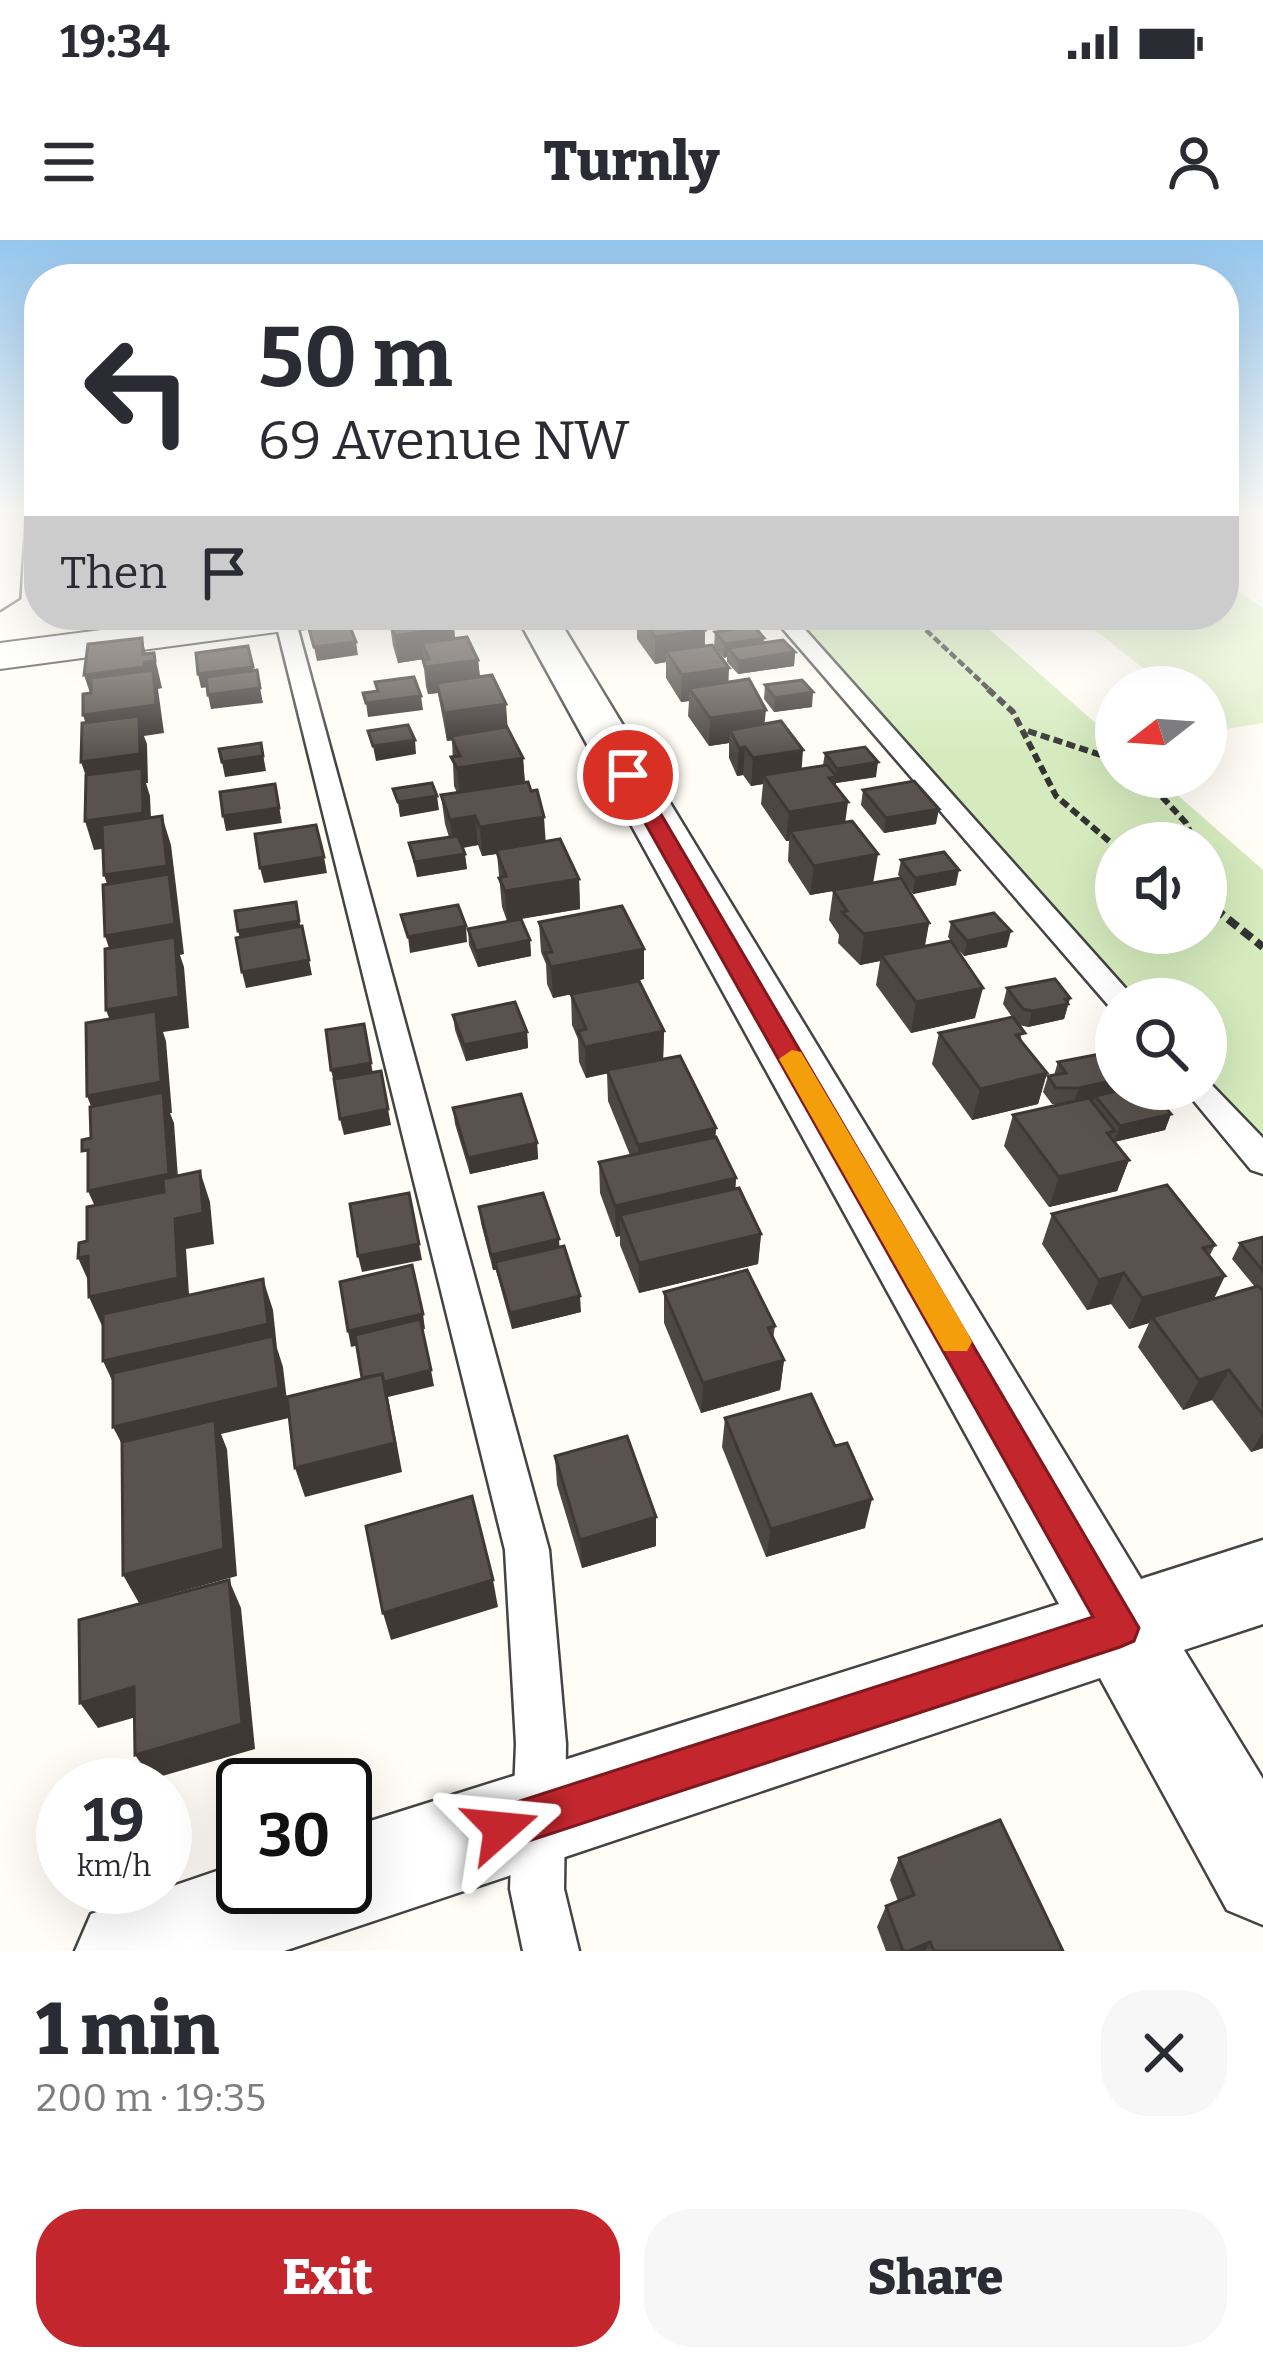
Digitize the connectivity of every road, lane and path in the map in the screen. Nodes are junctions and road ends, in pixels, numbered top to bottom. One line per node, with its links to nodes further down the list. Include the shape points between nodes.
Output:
1 (191, 630): 6 (street)
2 (297, 630): 19 (lane, via 527,1550)
3 (545, 630): 18 (street)
4 (794, 630): 14 (lane)
5 (925, 630): 7 (path)
6 (0, 656)
7 (1027, 731): 8 (path); 11 (path, via 1057,796)
8 (1095, 753)
9 (1163, 798): 10 (path)
10 (1185, 822)
11 (1095, 829)
12 (1227, 918): 13 (path)
13 (1263, 947)
14 (1101, 978)
15 (1218, 1110): 16 (lane)
16 (1263, 1161)
17 (1263, 1582): 18 (street)
18 (1120, 1628): 19 (street); 21 (street)
19 (540, 1816): 20 (street); 24 (lane, via 537,1889)
20 (372, 1871)
21 (1263, 1874)
22 (241, 1914): 23 (street)
23 (128, 1951)
24 (551, 1951)

